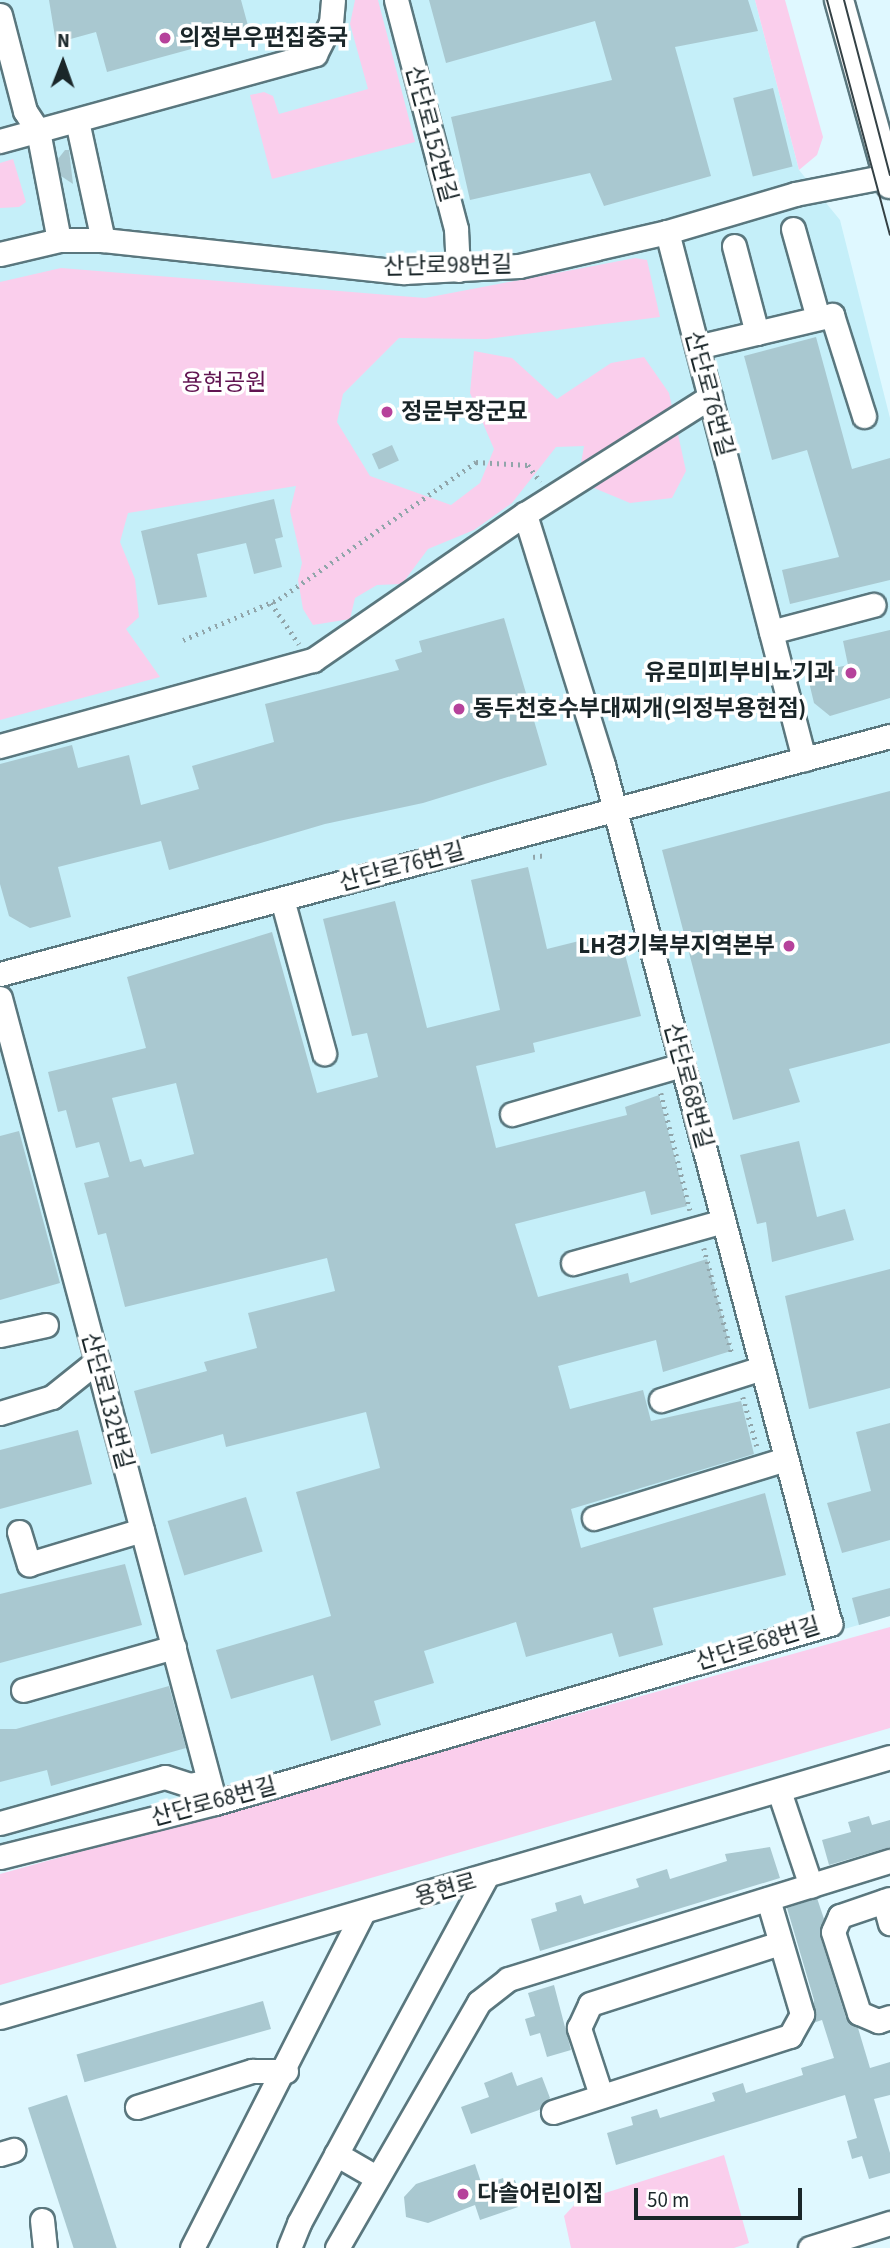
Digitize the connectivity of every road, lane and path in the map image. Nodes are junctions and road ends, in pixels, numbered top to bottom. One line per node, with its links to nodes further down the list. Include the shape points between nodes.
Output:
1 (333, 0): 5 (street, via 331,23 315,54)
2 (396, 0): 15 (street, 산단로152번길, via 456,229)
3 (839, 0): 8 (main road)
4 (0, 15): 6 (street, via 25,111)
5 (77, 121): 6 (street); 12 (street)
6 (38, 131): 7 (street); 11 (street)
7 (0, 142)
8 (889, 180): 10 (street, 산단로98번길, via 795,194)
9 (793, 229): 16 (street)
10 (667, 232): 15 (street, 산단로98번길, via 519,265); 18 (street, 산단로76번길)
11 (58, 240): 12 (street, 산단로98번길); 14 (street, 산단로98번길)
12 (103, 240): 15 (street, 산단로98번길, via 404,272)
13 (734, 246): 17 (street)
14 (0, 254)
15 (458, 270)
16 (818, 318): 17 (street); 20 (street, via 832,315)
17 (757, 332): 18 (street)
18 (697, 347): 19 (street, 산단로76번길)
19 (710, 397): 22 (street); 25 (street, 산단로76번길)
20 (864, 416)
21 (544, 485): 23 (path, via 528,465 476,462)
22 (525, 514): 29 (street, via 313,660); 31 (street, 산단로68번길)
23 (271, 603): 26 (path); 27 (path)
24 (873, 605): 25 (street)
25 (771, 632): 30 (street, 산단로76번길)
26 (183, 640)
27 (301, 648)
28 (890, 736): 30 (street, 산단로76번길)
29 (0, 746)
30 (804, 759): 31 (street, 산단로76번길)
31 (615, 811): 32 (street, 산단로76번길); 36 (street, 산단로68번길)
32 (282, 899): 33 (street, 산단로76번길); 35 (street)
33 (0, 974)
34 (0, 998): 46 (street, 산단로132번길)
35 (324, 1053)
36 (682, 1065): 38 (street); 40 (street, 산단로68번길)
37 (664, 1101): 39 (path)
38 (512, 1114)
39 (689, 1206)
40 (723, 1221): 42 (street); 47 (street, 산단로68번길)
41 (707, 1257): 45 (path)
42 (573, 1263)
43 (46, 1325): 44 (street)
44 (0, 1335)
45 (733, 1356)
46 (97, 1361): 50 (street, via 52,1397); 54 (street, 산단로132번길)
47 (762, 1367): 48 (street); 52 (street, 산단로68번길)
48 (661, 1400)
49 (745, 1404): 51 (path)
50 (0, 1413)
51 (759, 1454)
52 (786, 1459): 53 (street); 60 (street, 산단로68번길, via 830,1624)
53 (594, 1518)
54 (142, 1530): 55 (street, via 29,1564); 56 (street, 산단로132번길)
55 (19, 1532)
56 (174, 1647): 57 (street); 60 (street, 산단로132번길)
57 (23, 1690)
58 (890, 1757): 59 (street, 용현로)
59 (779, 1791): 64 (street, 용현로); 65 (street)
60 (212, 1792): 61 (street, via 165,1777); 62 (street, 산단로68번길)
61 (0, 1823)
62 (0, 1857)
63 (890, 1861): 65 (street)
64 (485, 1879): 68 (street, 용현로); 76 (street)
65 (811, 1886): 66 (street)
66 (768, 1899): 69 (street); 77 (street, via 508,1979 479,2002)
67 (888, 1908): 71 (street, via 840,1916 833,1932 859,2012 878,2021)
68 (362, 1914): 70 (street, 용현로); 72 (street)
69 (780, 1943): 73 (street, via 590,2004 579,2028); 73 (street, via 802,2014 790,2036)
70 (0, 2017)
71 (890, 2017)
72 (286, 2071): 74 (street, via 253,2071); 81 (street)
73 (601, 2095): 75 (street)
74 (137, 2107)
75 (553, 2112)
76 (336, 2154): 77 (street); 82 (street)
77 (374, 2176): 83 (street)
78 (42, 2220): 80 (street)
79 (890, 2223): 84 (street)
80 (46, 2248)
81 (192, 2248)
82 (289, 2248)
83 (337, 2248)
84 (810, 2248)

